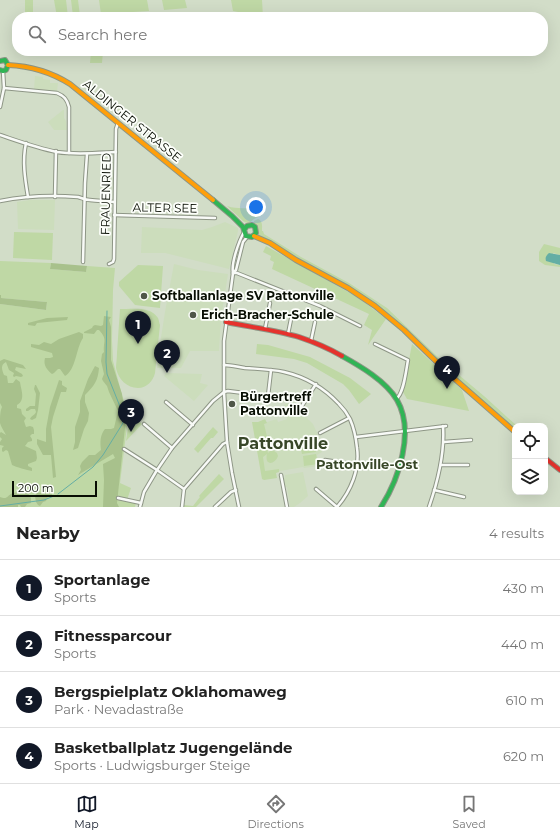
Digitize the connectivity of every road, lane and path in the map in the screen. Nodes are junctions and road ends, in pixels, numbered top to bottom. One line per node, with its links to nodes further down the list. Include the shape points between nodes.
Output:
1 (0, 61): 2 (main road, via 5,60)
2 (8, 65): 3 (main road, via 6,70); 7 (main road, ALDINGER STRASSE, via 29,66 60,77)
3 (1, 71): 4 (street)
4 (2, 79): 5 (street)
5 (4, 88): 6 (street); 12 (street, via 63,95 68,102)
6 (0, 107)
7 (118, 122): 11 (street, FRAUENRIED); 21 (main road, ALDINGER STRASSE)
8 (0, 135): 9 (street)
9 (26, 144): 10 (street); 14 (street, via 24,160)
10 (56, 152): 12 (street); 15 (street)
11 (116, 152): 13 (street); 18 (street, FRAUENRIED)
12 (70, 153): 13 (street)
13 (87, 154): 16 (street)
14 (28, 197): 15 (street); 17 (street)
15 (55, 197): 16 (street)
16 (85, 199): 18 (street); 26 (street)
17 (0, 201)
18 (114, 202): 19 (street, FRAUENRIED)
19 (114, 216): 20 (street, ALTER SEE); 27 (street, FRAUENRIED, via 114,259)
20 (215, 218)
21 (245, 229): 22 (main road, via 250,225 254,226); 24 (main road); 28 (street, via 237,247)
22 (257, 232): 23 (main road); 25 (main road)
23 (254, 236): 24 (main road); 25 (main road)
24 (247, 237): 28 (street)
25 (266, 242): 48 (main road, via 350,288 380,310)
26 (83, 262)
27 (109, 264)
28 (233, 273): 31 (street); 33 (street, via 301,298)
29 (270, 303): 34 (street)
30 (292, 314): 35 (street)
31 (226, 322): 34 (main road); 38 (street)
32 (315, 322): 36 (street)
33 (360, 326)
34 (265, 329): 35 (main road)
35 (288, 334): 36 (main road)
36 (311, 341): 42 (main road, via 364,369)
37 (375, 344): 42 (street, via 408,360 400,397)
38 (224, 365): 39 (street); 41 (street)
39 (271, 370): 40 (street, via 292,374); 41 (street, via 268,396)
40 (316, 384): 44 (street); 45 (street, via 334,399)
41 (224, 392): 47 (street); 53 (street)
42 (396, 399): 49 (main road)
43 (166, 402): 47 (street)
44 (300, 409)
45 (349, 418): 50 (street); 51 (street)
46 (144, 424): 55 (street)
47 (193, 425): 55 (street)
48 (512, 429)
49 (404, 430): 51 (street); 54 (street, via 445,426); 78 (main road, via 398,471)
50 (320, 433)
51 (356, 437): 59 (street)
52 (471, 440): 54 (street)
53 (227, 442): 65 (street); 67 (street)
54 (444, 442): 60 (street)
55 (172, 448): 62 (street)
56 (124, 449): 62 (street)
57 (546, 459): 63 (main road)
58 (325, 460): 59 (street)
59 (357, 465): 77 (street, via 350,487)
60 (441, 465): 61 (street); 68 (street)
61 (468, 466)
62 (157, 470): 65 (street); 71 (street, via 147,486)
63 (560, 470)
64 (281, 474): 76 (street)
65 (184, 489): 73 (street)
66 (316, 489): 77 (street)
67 (236, 490): 74 (street); 75 (street)
68 (434, 490): 69 (street); 79 (street)
69 (464, 497)
70 (118, 498): 71 (street)
71 (141, 503): 72 (street)
72 (140, 507)
73 (182, 507)
74 (215, 507)
75 (239, 507)
76 (287, 507)
77 (337, 507)
78 (381, 507)
79 (428, 507)

